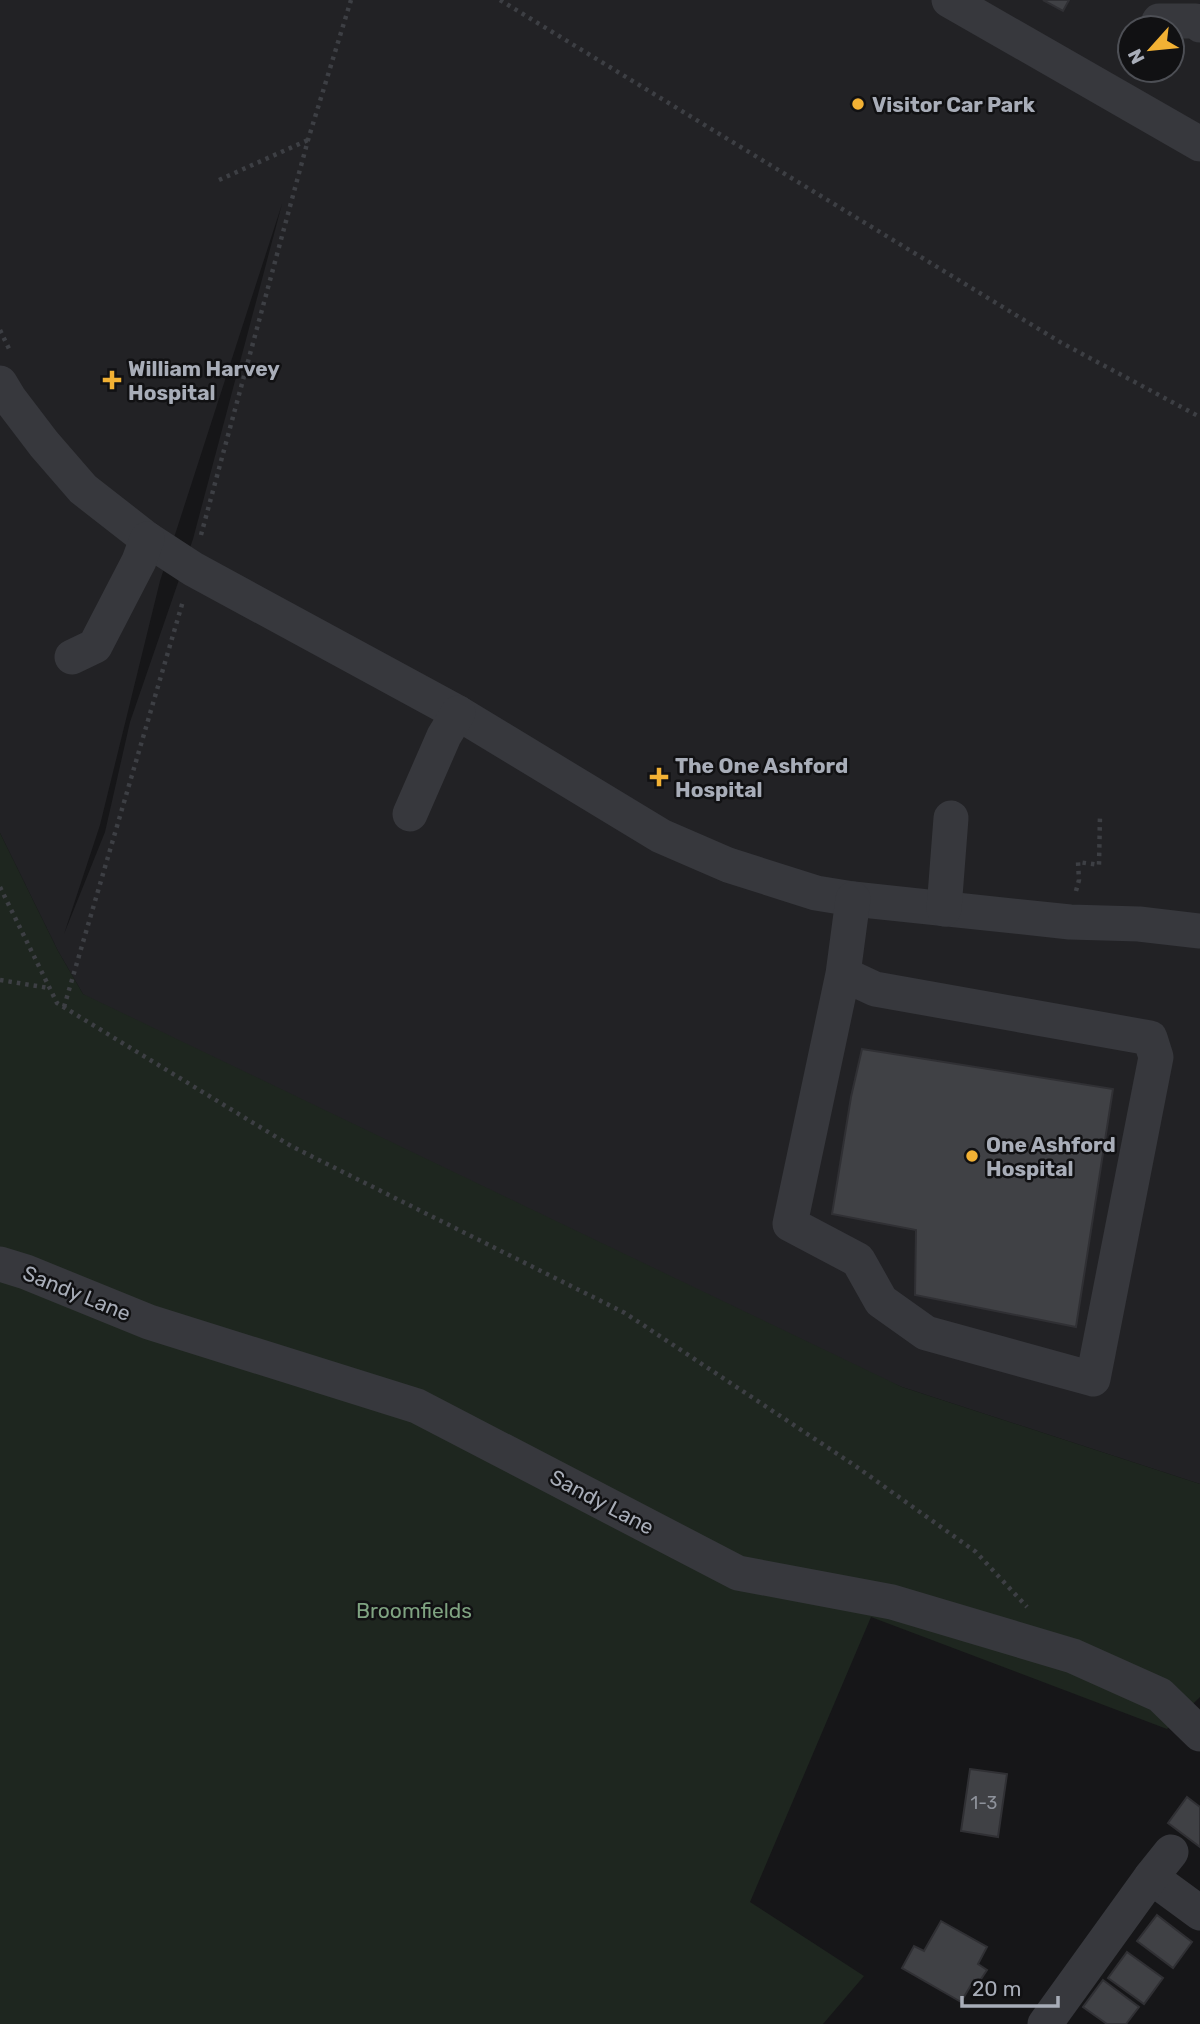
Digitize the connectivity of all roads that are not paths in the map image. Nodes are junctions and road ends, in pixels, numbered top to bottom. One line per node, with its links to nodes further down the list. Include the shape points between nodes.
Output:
1 (949, 0): 2 (street)
2 (1116, 78)
3 (1126, 84): 4 (street)
4 (1200, 144)
5 (0, 383): 6 (street, via 83,489)
6 (146, 539): 7 (street, via 95,646); 8 (street)
7 (72, 657)
8 (458, 713): 9 (street); 11 (street, via 661,836 728,865 816,893)
9 (410, 814)
10 (951, 818): 12 (street)
11 (853, 899): 12 (street); 14 (street)
12 (944, 909): 13 (street)
13 (1200, 930)
14 (843, 974): 14 (street, via 875,989 1150,1038 1156,1057 1093,1379 926,1333 881,1301 858,1260 790,1224)
15 (0, 1264): 16 (street, Sandy Lane, via 149,1322 417,1406 737,1573 892,1602 1073,1656 1160,1695)
16 (1200, 1734)
17 (1200, 1913): 18 (street, via 1161,1865)
18 (1045, 2024)

